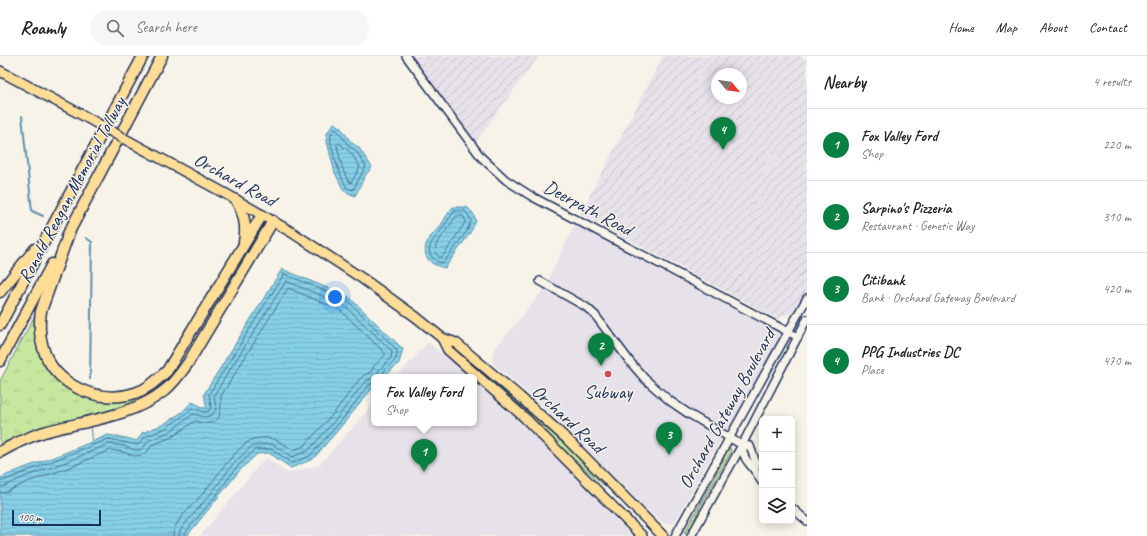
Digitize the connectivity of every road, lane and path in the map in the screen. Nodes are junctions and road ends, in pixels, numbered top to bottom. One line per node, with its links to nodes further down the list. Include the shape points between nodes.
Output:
1 (143, 56): 8 (highway, Ronald Reagan Memorial Tollway)
2 (162, 56): 9 (highway, Ronald Reagan Memorial Tollway)
3 (406, 56): 16 (street, Deerpath Road, via 481,158 506,180 531,196)
4 (0, 70): 5 (main road, Orchard Road, bridge)
5 (236, 200): 6 (main road, Orchard Road); 10 (highway, via 246,226)
6 (262, 215): 7 (main road, Orchard Road); 10 (highway)
7 (273, 221): 18 (main road, Orchard Road, via 363,279); 24 (highway, via 188,363 164,391 144,404 128,410 43,432)
8 (50, 230): 12 (highway); 15 (highway, Ronald Reagan Memorial Tollway)
9 (70, 230): 10 (highway, via 41,311 40,338 47,358 60,376 84,392 102,396 134,393 156,382 167,371); 19 (highway, Ronald Reagan Memorial Tollway)
10 (244, 246)
11 (540, 281): 22 (street, via 586,307 595,315 631,363 670,401)
12 (0, 292)
13 (807, 298): 16 (street, Orchard Gateway Boulevard)
14 (807, 319): 17 (street, Orchard Gateway Boulevard)
15 (0, 325)
16 (789, 332): 17 (street, Deerpath Road); 22 (street, Orchard Gateway Boulevard)
17 (798, 337): 23 (street, Orchard Gateway Boulevard)
18 (442, 338): 20 (main road, Orchard Road, via 448,350); 29 (main road, Orchard Road, via 456,343 567,439)
19 (0, 361)
20 (475, 374)
21 (477, 376): 28 (main road, Orchard Road, via 525,418)
22 (730, 437): 23 (street); 30 (street, Orchard Gateway Boulevard)
23 (742, 445): 25 (street, via 748,464); 31 (street, Orchard Gateway Boulevard)
24 (0, 452)
25 (759, 477)
26 (795, 511): 27 (street)
27 (807, 521)
28 (642, 536)
29 (663, 536)
30 (675, 536)
31 (691, 536)

